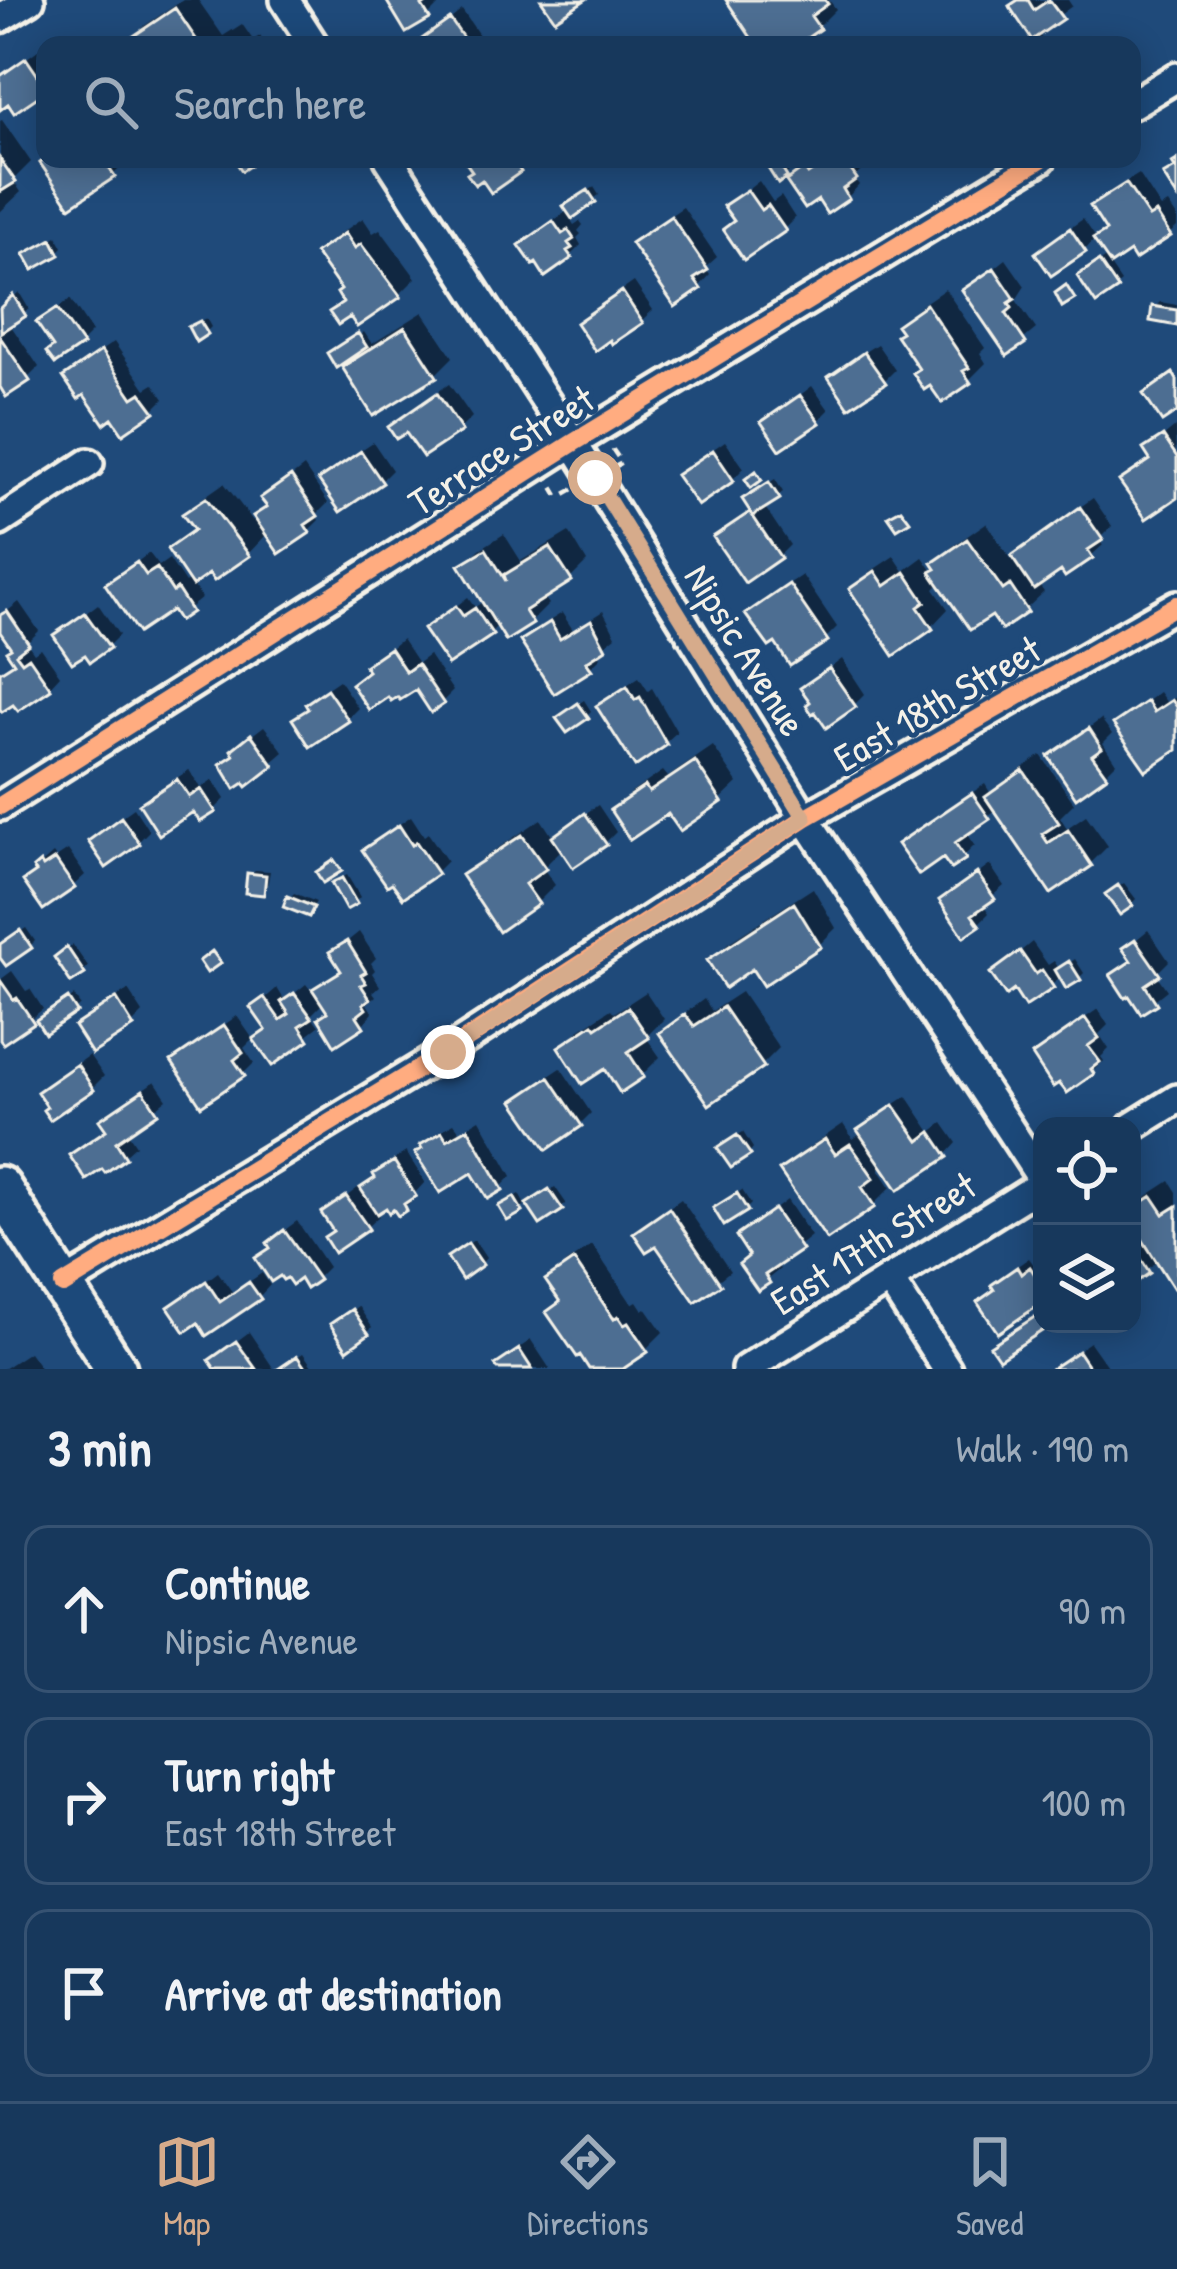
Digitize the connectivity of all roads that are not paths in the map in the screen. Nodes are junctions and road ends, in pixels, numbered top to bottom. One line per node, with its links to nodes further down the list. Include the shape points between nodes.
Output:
1 (30, 0): 3 (street)
2 (285, 0): 4 (street)
3 (0, 19)
4 (308, 36)
5 (1177, 77): 6 (street)
6 (1141, 99)
7 (395, 168): 9 (street, Nipsic Avenue)
8 (1026, 168): 9 (street, Terrace Street)
9 (573, 442): 13 (street, Terrace Street); 14 (street, Nipsic Avenue)
10 (88, 463): 11 (street)
11 (0, 521)
12 (1177, 605): 14 (street, East 18th Street)
13 (0, 806)
14 (805, 818): 17 (street, Nipsic Avenue); 21 (street, East 18th Street, via 448,1052)
15 (1177, 1099): 16 (street)
16 (1141, 1121)
17 (1033, 1167)
18 (0, 1187): 21 (main road)
19 (1033, 1187): 20 (street, East 17th Street)
20 (889, 1279): 23 (street, East 17th Street); 24 (street)
21 (63, 1286): 22 (main road)
22 (116, 1369)
23 (746, 1369)
24 (947, 1369)

